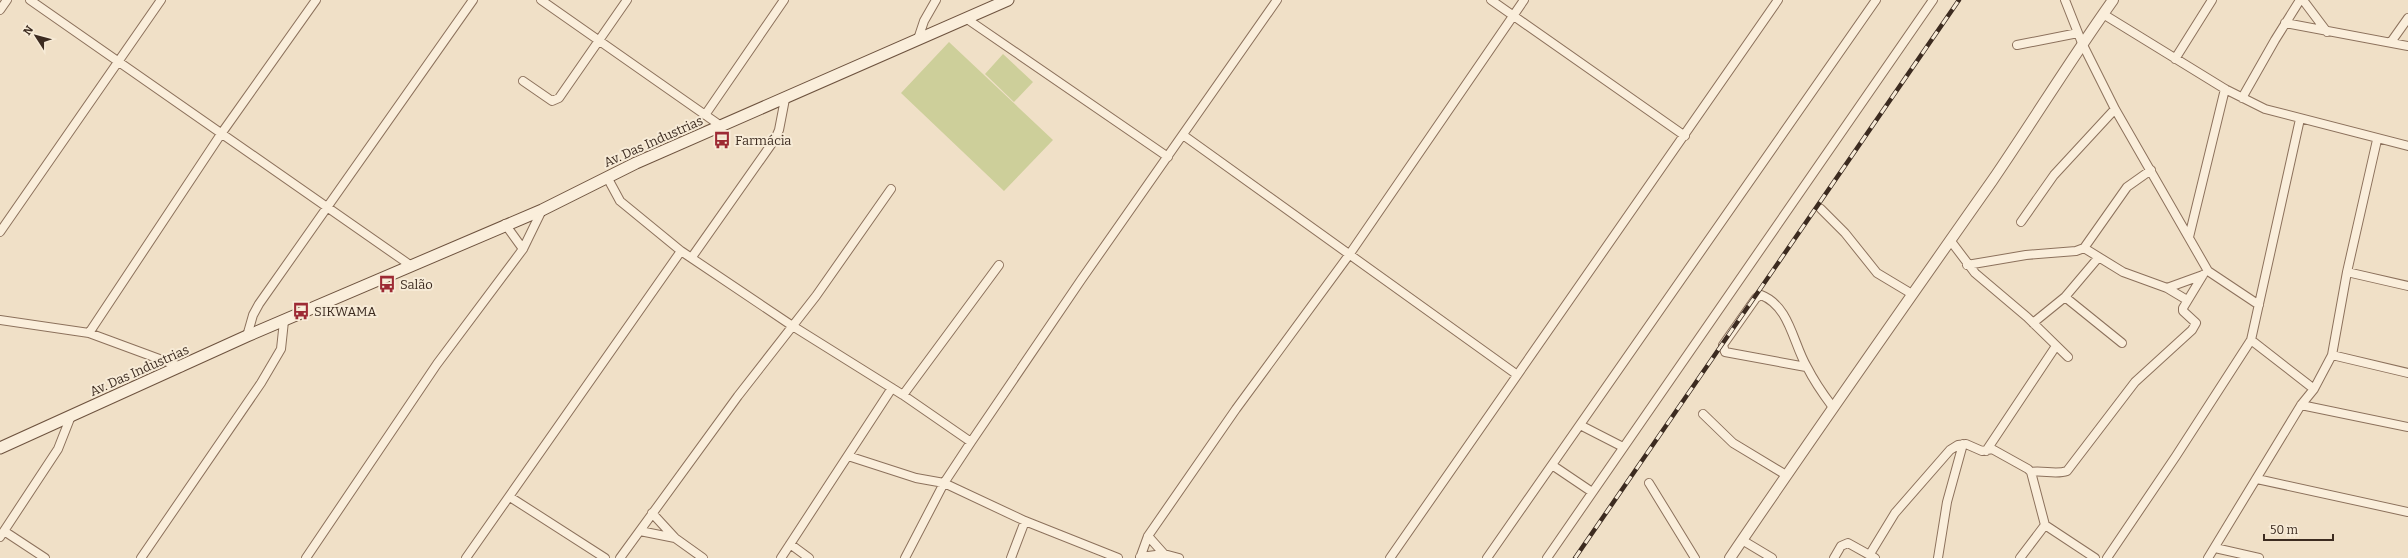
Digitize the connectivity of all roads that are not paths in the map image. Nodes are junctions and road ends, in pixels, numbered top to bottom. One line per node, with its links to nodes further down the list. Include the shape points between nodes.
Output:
1 (7, 0): 21 (street)
2 (30, 0): 35 (street)
3 (161, 0): 35 (street)
4 (316, 0): 44 (street)
5 (473, 0): 53 (street)
6 (541, 0): 29 (street)
7 (627, 0): 29 (street)
8 (784, 0): 41 (street)
9 (936, 0): 30 (street, via 924,21)
10 (1008, 0): 25 (main road, Av. Das Industrias)
11 (1277, 0): 45 (street)
12 (1491, 0): 23 (street)
13 (1524, 0): 23 (street)
14 (1778, 0): 46 (street)
15 (1876, 0): 100 (street)
16 (1933, 0): 104 (street)
17 (2065, 0): 28 (street)
18 (2113, 0): 22 (street)
19 (2212, 0): 34 (street)
20 (2302, 0): 26 (street); 27 (street)
21 (0, 10)
22 (2103, 14): 28 (street); 34 (street)
23 (1513, 15): 46 (street); 64 (street)
24 (2408, 18): 31 (street)
25 (967, 19): 30 (main road, Av. Das Industrias); 49 (street)
26 (2285, 23): 27 (street); 38 (street)
27 (2327, 32): 31 (street)
28 (2080, 38): 32 (street); 40 (street); 60 (street, via 1993,179)
29 (598, 40): 36 (street, via 556,101 552,101); 41 (street)
30 (918, 40): 39 (main road, Av. Das Industrias)
31 (2392, 42): 33 (street)
32 (2017, 45)
33 (2408, 46)
34 (2175, 59): 37 (street)
35 (118, 62): 44 (street); 58 (street)
36 (523, 81)
37 (2225, 89): 38 (street); 59 (street)
38 (2242, 98): 42 (street, via 2265,109)
39 (785, 99): 43 (main road, Av. Das Industrias); 65 (street, via 779,130 773,143)
40 (2115, 109): 50 (street); 56 (street, via 2054,176)
41 (706, 115): 43 (street)
42 (2300, 119): 47 (street); 77 (street)
43 (721, 126): 51 (main road, Av. Das Industrias)
44 (221, 134): 53 (street); 82 (street)
45 (1182, 135): 49 (street); 64 (street)
46 (1685, 136): 92 (street)
47 (2377, 140): 48 (street); 70 (street)
48 (2408, 146)
49 (1168, 157): 102 (street)
50 (2151, 170): 59 (street, via 2164,197); 61 (street, via 2127,187)
51 (607, 177): 55 (main road, Av. Das Industrias); 63 (street, via 620,201)
52 (891, 189): 81 (street, via 813,301)
53 (326, 209): 69 (street); 83 (street, via 259,304)
54 (1821, 209): 74 (street, via 1877,273)
55 (542, 210): 57 (main road, Av. Das Industrias); 62 (street)
56 (2021, 222)
57 (505, 224): 62 (street); 69 (main road, Av. Das Industrias)
58 (0, 232)
59 (2189, 237): 71 (street)
60 (1950, 240): 68 (street); 74 (street)
61 (2084, 248): 66 (street); 68 (street)
62 (523, 249): 131 (street, via 437,364)
63 (681, 251): 65 (street); 115 (street)
64 (1349, 255): 92 (street); 122 (street, via 1236,409)
65 (692, 258): 81 (street)
66 (2098, 258): 73 (street, via 2122,272); 75 (street)
67 (999, 265): 95 (street)
68 (1967, 265): 80 (street)
69 (410, 266): 78 (main road, Av. Das Industrias)
70 (2347, 272): 72 (street); 87 (street)
71 (2205, 273): 73 (street); 76 (street); 77 (street)
72 (2408, 286)
73 (2167, 288): 76 (street)
74 (1912, 294): 97 (street)
75 (2065, 297): 80 (street); 85 (street)
76 (2187, 300): 109 (street, via 2183,311 2196,324 2192,330 2135,382 2070,468 2062,473 2041,470)
77 (2259, 305): 84 (street)
78 (287, 319): 83 (main road, Av. Das Industrias); 130 (street, via 283,341 269,371)
79 (0, 320): 82 (street)
80 (2033, 323): 86 (street)
81 (792, 325): 93 (street); 117 (street)
82 (89, 333): 89 (street)
83 (247, 336): 89 (main road, Av. Das Industrias)
84 (2251, 340): 94 (street); 153 (street)
85 (2122, 343)
86 (2056, 346): 88 (street); 106 (street)
87 (2332, 355): 91 (street); 94 (street)
88 (2068, 357)
89 (181, 367): 99 (main road, Av. Das Industrias)
90 (1806, 367): 90 (street, via 1725,352 1723,345 1761,295 1775,304 1788,322); 97 (street)
91 (2408, 372)
92 (1516, 374): 143 (street)
93 (892, 388): 95 (street); 107 (street)
94 (2314, 389): 96 (street)
95 (903, 395): 102 (street)
96 (2301, 405): 101 (street); 111 (street)
97 (1832, 406): 110 (street)
98 (1703, 414): 110 (street, via 1737,446)
99 (71, 416): 105 (main road, Av. Das Industrias); 121 (street, via 58,448)
100 (1580, 425): 104 (street); 108 (street)
101 (2408, 427)
102 (971, 442): 112 (street)
103 (1963, 444): 106 (street); 128 (street, via 1950,450 1895,513); 150 (street, via 1947,502)
104 (1623, 447): 114 (street)
105 (0, 448)
106 (1986, 451): 109 (street, via 1998,452)
107 (848, 456): 112 (street, via 916,478); 125 (street)
108 (1552, 465): 114 (street); 144 (street)
109 (2031, 472): 119 (street)
110 (1786, 475): 124 (street)
111 (2257, 479): 116 (street); 126 (street)
112 (944, 483): 118 (street); 138 (street)
113 (1649, 483): 146 (street)
114 (1592, 492): 145 (street)
115 (510, 497): 132 (street); 133 (street)
116 (2408, 512)
117 (652, 513): 120 (street); 123 (street)
118 (1025, 521): 139 (street); 140 (street)
119 (2045, 525): 151 (street); 152 (street)
120 (640, 531): 123 (street); 134 (street)
121 (2, 534): 129 (street)
122 (1148, 536): 127 (street); 141 (street)
123 (675, 538): 135 (street)
124 (1742, 540): 147 (street); 148 (street)
125 (790, 544): 136 (street); 137 (street)
126 (2215, 548): 154 (street); 155 (street)
127 (1164, 554): 141 (street); 142 (street)
128 (1873, 556): 149 (street, via 1848,543 1841,546)
129 (45, 558)
130 (140, 558)
131 (306, 558)
132 (466, 558)
133 (605, 558)
134 (620, 558)
135 (703, 558)
136 (781, 558)
137 (809, 558)
138 (905, 558)
139 (1011, 558)
140 (1118, 558)
141 (1140, 558)
142 (1179, 558)
143 (1390, 558)
144 (1487, 558)
145 (1546, 558)
146 (1695, 558)
147 (1730, 558)
148 (1772, 558)
149 (1834, 558)
150 (1938, 558)
151 (2020, 558)
152 (2095, 558)
153 (2107, 558)
154 (2208, 558)
155 (2259, 558)

